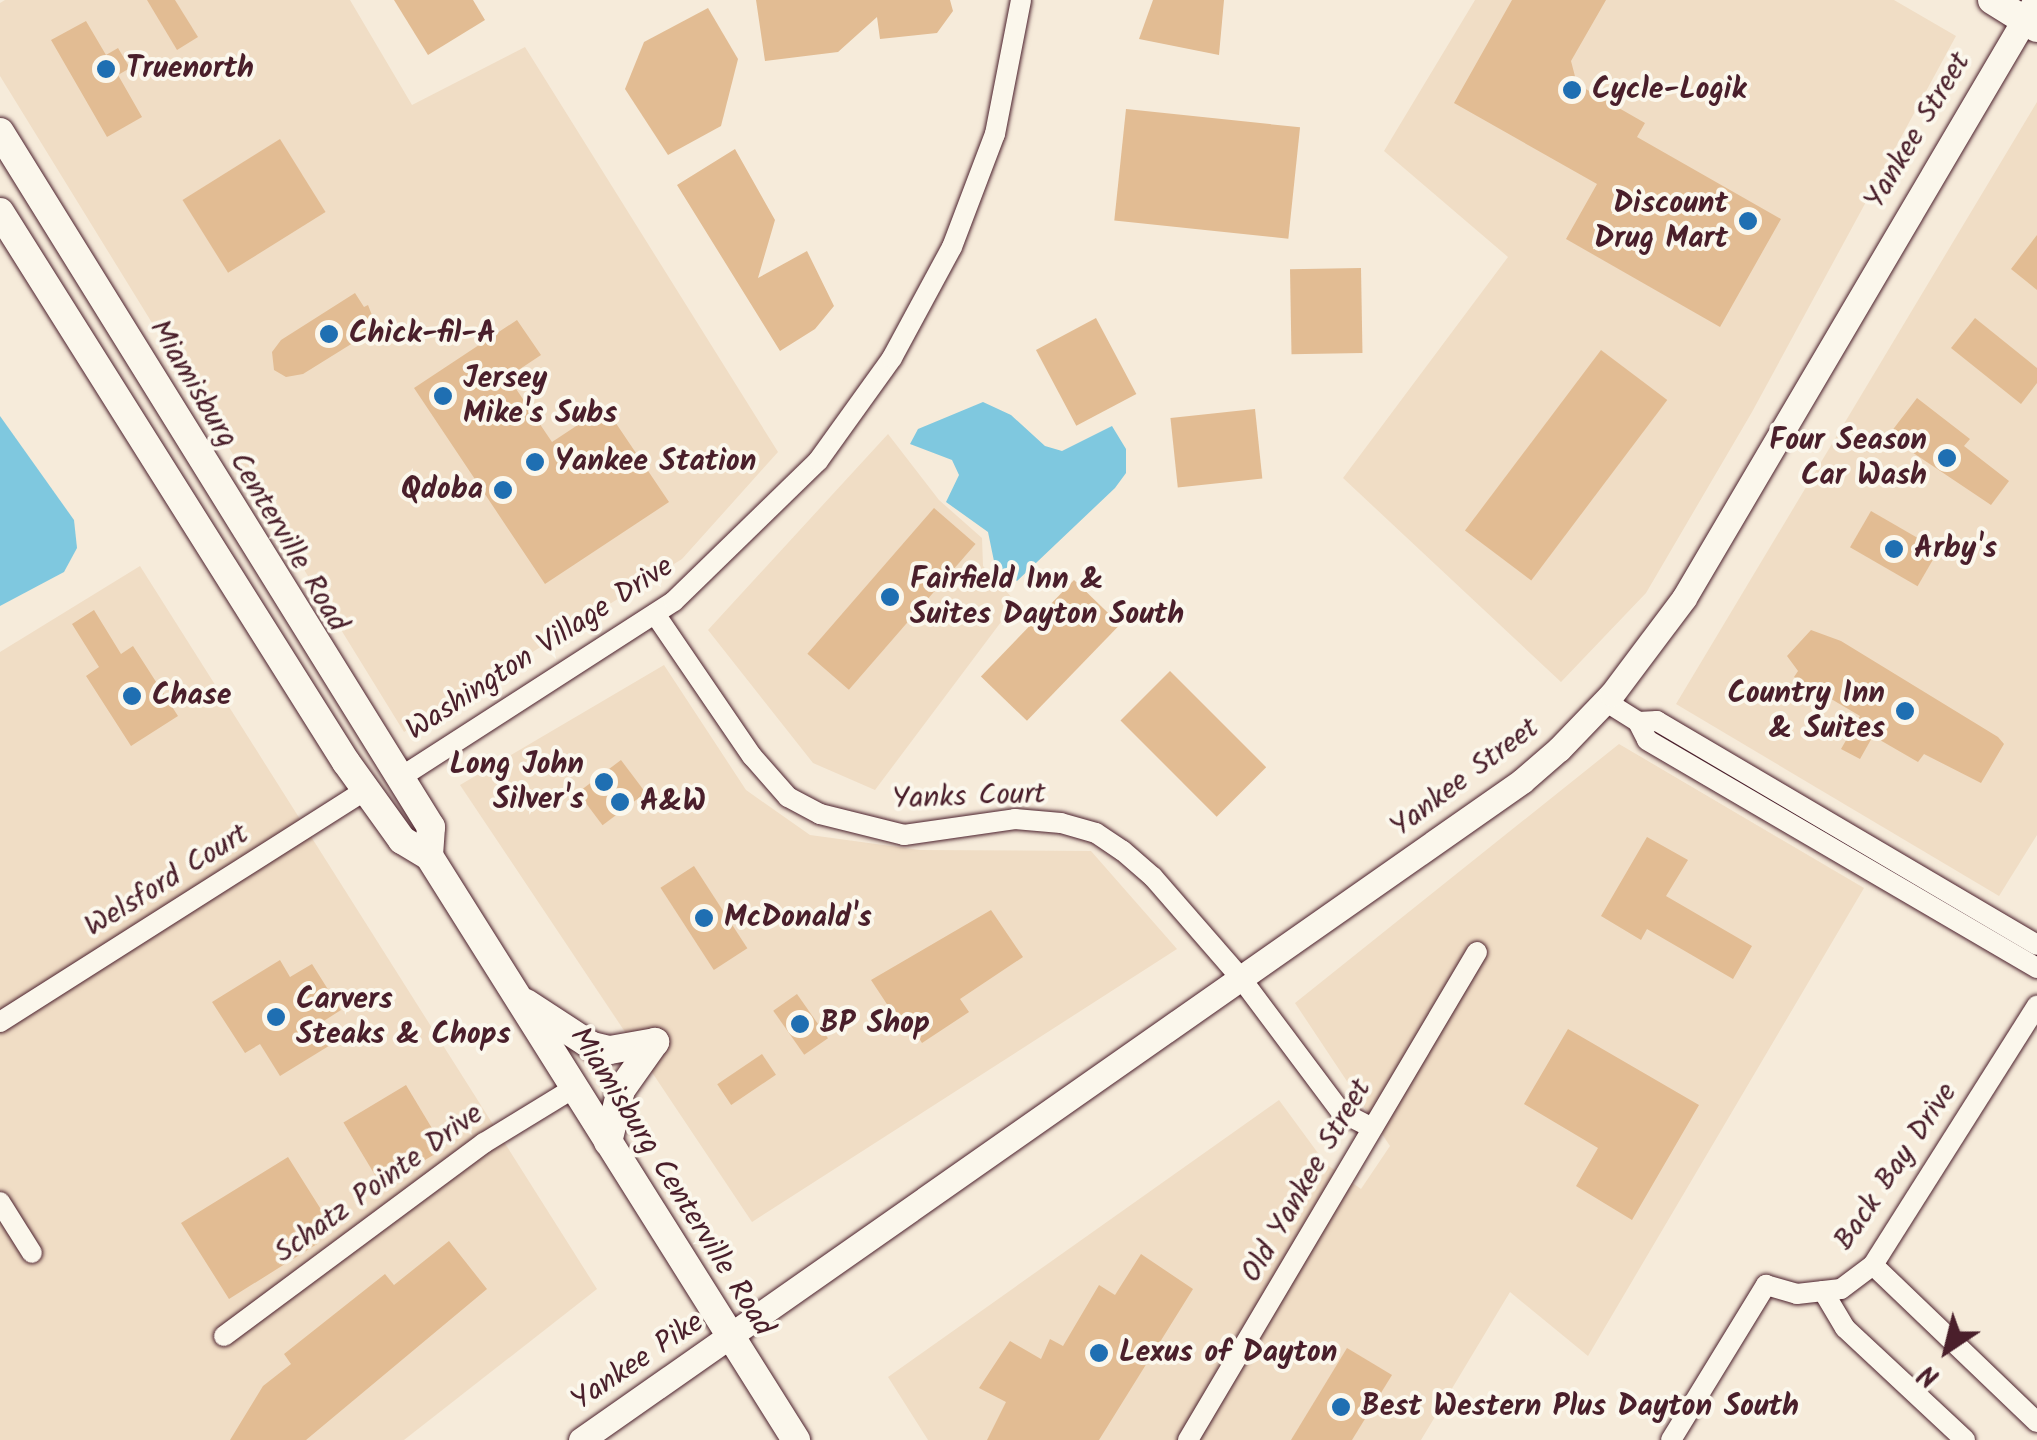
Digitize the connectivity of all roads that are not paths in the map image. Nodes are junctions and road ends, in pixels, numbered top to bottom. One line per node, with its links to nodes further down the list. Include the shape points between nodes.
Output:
1 (1021, 0): 6 (street, Washington Village Drive, via 1009,81 978,189 892,358 776,508)
2 (1992, 0): 3 (main road)
3 (2032, 16): 7 (street, Yankee Street, via 1684,598)
4 (0, 132): 9 (main road, Miamisburg Centerville Road)
5 (0, 212): 8 (main road, Miamisburg Centerville Road)
6 (655, 614): 9 (street, Washington Village Drive); 14 (street, Yanks Court, via 788,796 844,823 904,835 1015,819 1096,833 1153,876)
7 (1605, 701): 13 (street, via 1638,722 1647,740 1839,840); 14 (street, Yankee Street, via 1522,781)
8 (328, 735): 9 (main road, via 354,745 387,780); 10 (main road, Miamisburg Centerville Road)
9 (398, 779): 11 (main road, Miamisburg Centerville Road, via 431,827)
10 (366, 790): 11 (main road, Miamisburg Centerville Road, via 402,840); 17 (street, Welsford Court)
11 (430, 851): 15 (main road, Miamisburg Centerville Road)
12 (1477, 952): 19 (street, Old Yankee Street)
13 (2035, 957)
14 (1240, 978): 19 (street, Yanks Court, via 1340,1112); 26 (street, Yankee Street)
15 (517, 1000): 18 (main road, Miamisburg Centerville Road); 20 (main road, via 592,1046 610,1050 655,1042 621,1090)
16 (2037, 1006): 23 (street, Back Bay Drive)
17 (0, 1022)
18 (574, 1088): 20 (main road, Miamisburg Centerville Road); 25 (street, Schatz Pointe Drive, via 484,1143)
19 (1372, 1128): 30 (street, Old Yankee Street)
20 (608, 1142): 26 (main road, Miamisburg Centerville Road)
21 (0, 1202): 22 (street)
22 (32, 1253)
23 (1874, 1266): 24 (street, Back Bay Drive); 27 (street)
24 (1824, 1291): 31 (street, Back Bay Drive, via 1797,1294 1766,1285); 32 (street, via 1846,1328)
25 (224, 1336)
26 (732, 1337): 28 (street, Yankee Pike); 29 (main road, Miamisburg Centerville Road)
27 (2037, 1422)
28 (581, 1440)
29 (796, 1440)
30 (1188, 1440)
31 (1671, 1440)
32 (1966, 1440)

